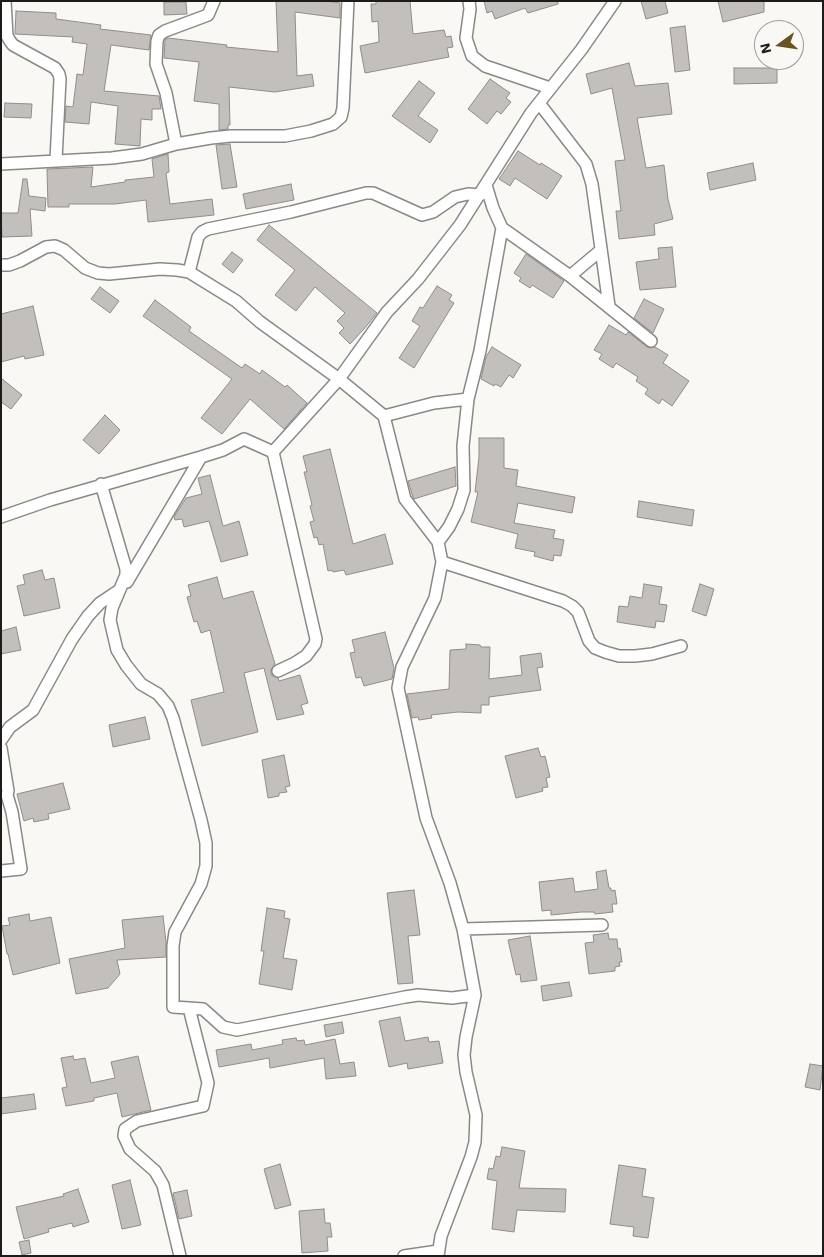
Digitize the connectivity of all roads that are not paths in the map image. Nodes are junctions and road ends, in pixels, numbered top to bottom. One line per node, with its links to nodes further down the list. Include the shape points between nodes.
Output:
1 (5, 1): 9 (street, via 10,41 55,68 59,74)
2 (214, 1): 8 (street, via 208,15 165,31 157,41 156,64 166,93)
3 (348, 1): 8 (street, via 343,108 333,124 285,136 231,136)
4 (469, 1): 6 (street, via 466,38 472,56 485,66)
5 (615, 1): 6 (street)
6 (550, 88): 7 (street)
7 (539, 104): 11 (street); 13 (street, via 586,164)
8 (176, 144): 9 (street, via 142,154)
9 (56, 160): 10 (street)
10 (1, 164)
11 (483, 190): 12 (street); 15 (street, via 455,197 433,212 422,215 373,193 366,193 208,229 198,236); 19 (street, via 460,225 418,279 387,312)
12 (502, 228): 16 (street); 20 (street)
13 (601, 250): 16 (street); 17 (street)
14 (1, 265): 15 (street, via 9,265 46,247 55,246 85,268 98,273 160,269)
15 (189, 272): 19 (street, via 236,301)
16 (570, 276): 17 (street)
17 (608, 306): 18 (street)
18 (651, 341)
19 (339, 379): 21 (street); 22 (street)
20 (468, 399): 21 (street, via 434,403); 26 (street, via 463,446 464,490 449,527)
21 (384, 416): 26 (street, via 406,499)
22 (273, 452): 23 (street, via 244,439); 31 (street, via 316,639 306,656)
23 (201, 457): 24 (street); 29 (street)
24 (102, 484): 25 (street); 28 (street, via 126,568)
25 (1, 517)
26 (438, 542): 27 (street)
27 (442, 562): 30 (street, via 563,601 578,612 589,641 605,652 635,656); 36 (street, via 435,598 402,667 398,688 426,818)
28 (118, 591): 29 (street); 32 (street, via 100,602 88,616 33,710 10,727)
29 (112, 608): 38 (street, via 110,620 117,650 141,684 158,694 168,706 206,843 206,866 201,884 175,932 172,946 173,1008)
30 (681, 646)
31 (278, 671)
32 (1, 740)
33 (1, 748): 34 (street, via 21,869)
34 (1, 871)
35 (602, 925): 36 (street)
36 (463, 929): 37 (street)
37 (475, 995): 38 (street, via 405,997 237,1030 223,1027 203,1009); 39 (street, via 464,1055 476,1115 475,1142 441,1236)
38 (189, 1008): 40 (street, via 208,1083 203,1106 137,1121 125,1129 124,1136 130,1149 155,1171 164,1185)
39 (438, 1253): 41 (street)
40 (180, 1256)
41 (404, 1256)

